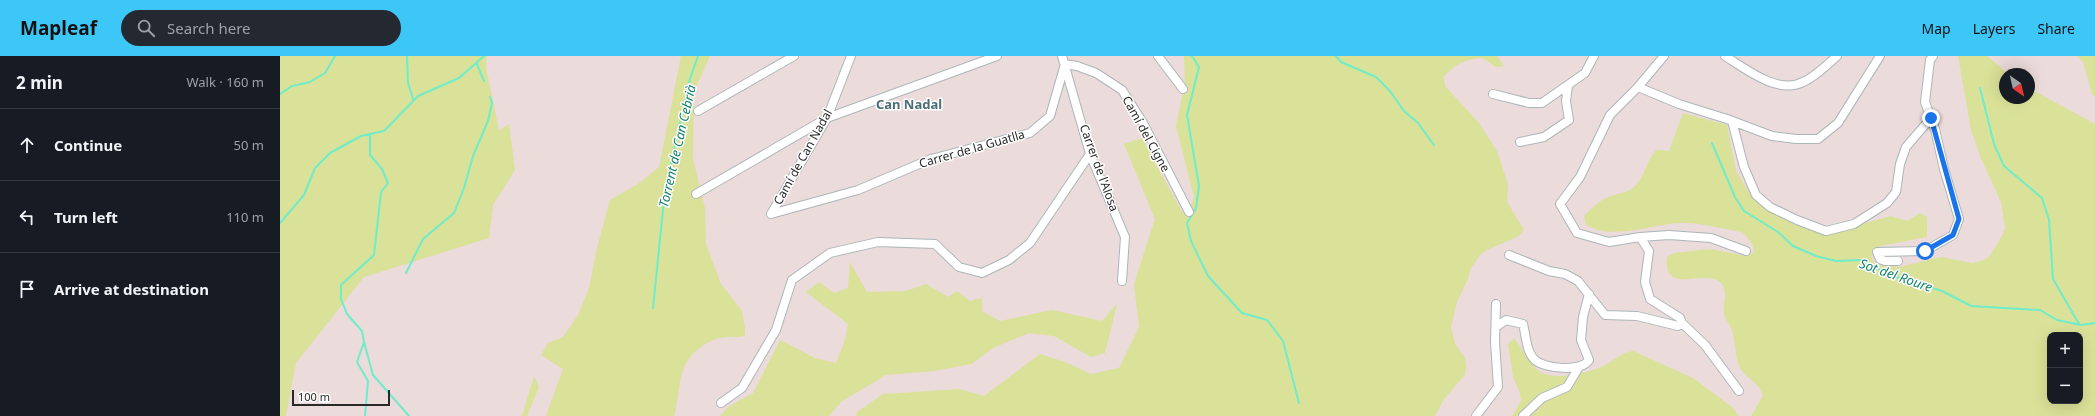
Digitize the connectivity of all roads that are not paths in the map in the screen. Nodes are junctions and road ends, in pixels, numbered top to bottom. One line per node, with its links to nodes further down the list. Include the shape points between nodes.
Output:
1 (794, 56): 17 (street)
2 (851, 56): 18 (street, Camí de Can Nadal)
3 (1062, 56): 12 (street, Carrer de l'Alosa)
4 (1158, 56): 15 (street)
5 (1594, 56): 13 (street, via 1585,73)
6 (1664, 56): 14 (street)
7 (1725, 56): 8 (street, via 1781,86 1803,83)
8 (1837, 56)
9 (1880, 56): 20 (street, via 1838,124 1818,139 1796,140 1772,136)
10 (1933, 56): 19 (street, via 1930,60 1925,102)
11 (993, 57): 18 (street)
12 (1065, 64): 22 (street, Carrer de l'Alosa); 24 (street, Camí del Cigne, via 1096,73 1122,90 1143,123); 25 (street, Carrer de la Guatlla, via 1050,116 1030,133 931,159 858,190)
13 (1568, 86): 16 (street, via 1542,103 1529,103); 21 (street, via 1566,101 1569,120 1544,136)
14 (1638, 87): 20 (street, via 1679,104); 26 (street, via 1610,115 1580,177 1560,204 1577,233 1609,242)
15 (1183, 88)
16 (1493, 94)
17 (698, 110)
18 (827, 118): 23 (street); 25 (street, Camí de Can Nadal)
19 (1931, 118): 20 (street, via 1906,147 1900,164 1896,192 1887,203 1854,224 1826,231 1770,207 1756,195 1744,167); 29 (street, via 1959,219 1953,235 1925,251 1877,252 1880,259)
20 (1732, 121)
21 (1520, 142)
22 (1090, 154): 30 (street, Carrer de l'Alosa, via 1125,237); 37 (street, via 1030,243 1009,260 982,273 959,267 935,244 878,242 830,253 792,280 776,330 742,388)
23 (696, 194)
24 (1189, 212)
25 (771, 214)
26 (1640, 237): 27 (street, via 1669,235 1711,238); 33 (street, via 1649,251 1645,282 1650,299)
27 (1746, 251)
28 (1509, 255): 31 (street, via 1549,271 1565,274 1578,281)
29 (1898, 261)
30 (1122, 281)
31 (1589, 294): 33 (street, via 1605,315 1637,316 1678,326); 35 (street, via 1581,340 1589,360)
32 (1496, 304): 34 (street)
33 (1681, 320): 36 (street, via 1705,345)
34 (1496, 327): 35 (street, via 1506,320 1523,324 1528,347 1534,359 1547,366); 38 (street, via 1498,387)
35 (1579, 368): 39 (street, via 1567,386 1542,398)
36 (1739, 391)
37 (721, 403)
38 (1476, 416)
39 (1523, 416)

